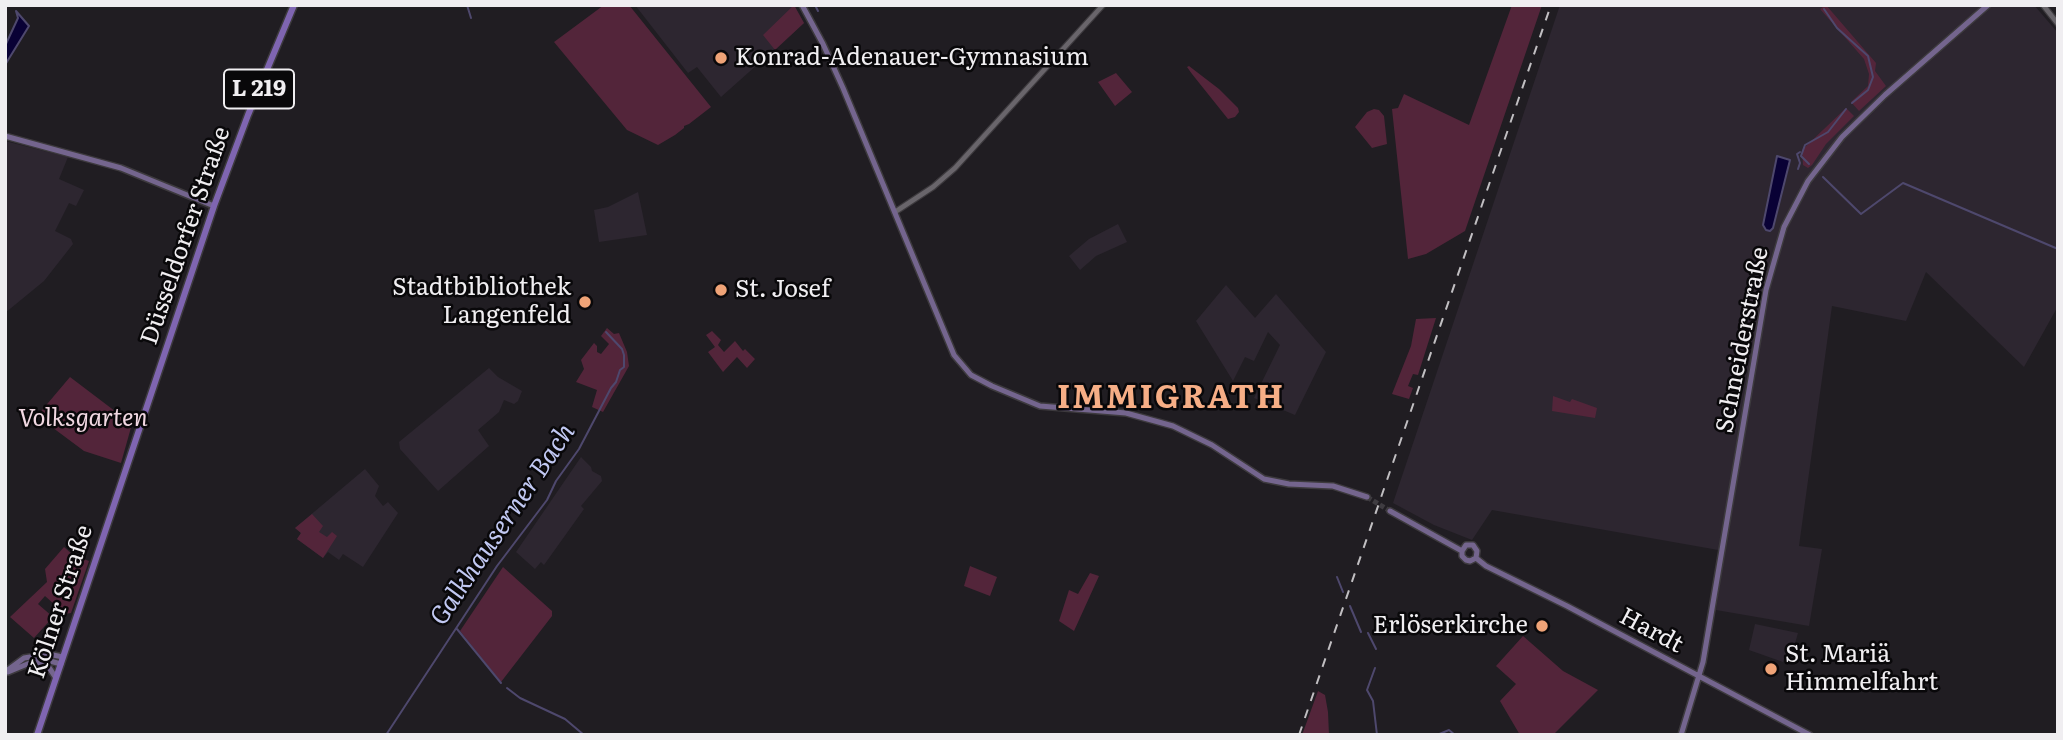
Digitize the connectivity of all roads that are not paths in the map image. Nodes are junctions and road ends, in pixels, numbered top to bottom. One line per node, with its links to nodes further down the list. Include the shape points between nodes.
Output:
1 (294, 5): 8 (main road, Düsseldorfer Straße / L 219)
2 (802, 5): 9 (main road)
3 (1103, 5): 9 (street, via 955,169)
4 (1988, 5): 18 (main road, Schneiderstraße, via 1848,131 1814,172 1789,216 1766,290)
5 (2043, 5): 6 (street)
6 (2058, 24)
7 (5, 136): 8 (main road, via 121,168)
8 (214, 206): 10 (main road, Düsseldorfer Straße / L 219)
9 (895, 212): 11 (main road, via 954,355 981,381 1040,406 1151,418 1196,437 1265,479 1333,486)
10 (121, 481): 15 (main road, Kölner Straße / L 219)
11 (1367, 497)
12 (1390, 511): 13 (main road)
13 (1462, 551): 14 (main road, via 1466,560); 14 (main road, via 1473,545 1478,551)
14 (1476, 558): 18 (main road, Hardt)
15 (62, 661): 16 (main road); 17 (main road, via 48,654 24,657); 19 (main road, Kölner Straße / L 219)
16 (31, 662): 17 (main road); 19 (main road, via 48,666)
17 (5, 673)
18 (1699, 676): 21 (main road, Schneiderstraße); 22 (main road, Hardt)
19 (56, 678): 20 (main road, Kölner Straße / L 219)
20 (37, 735)
21 (1681, 735)
22 (1810, 735)

